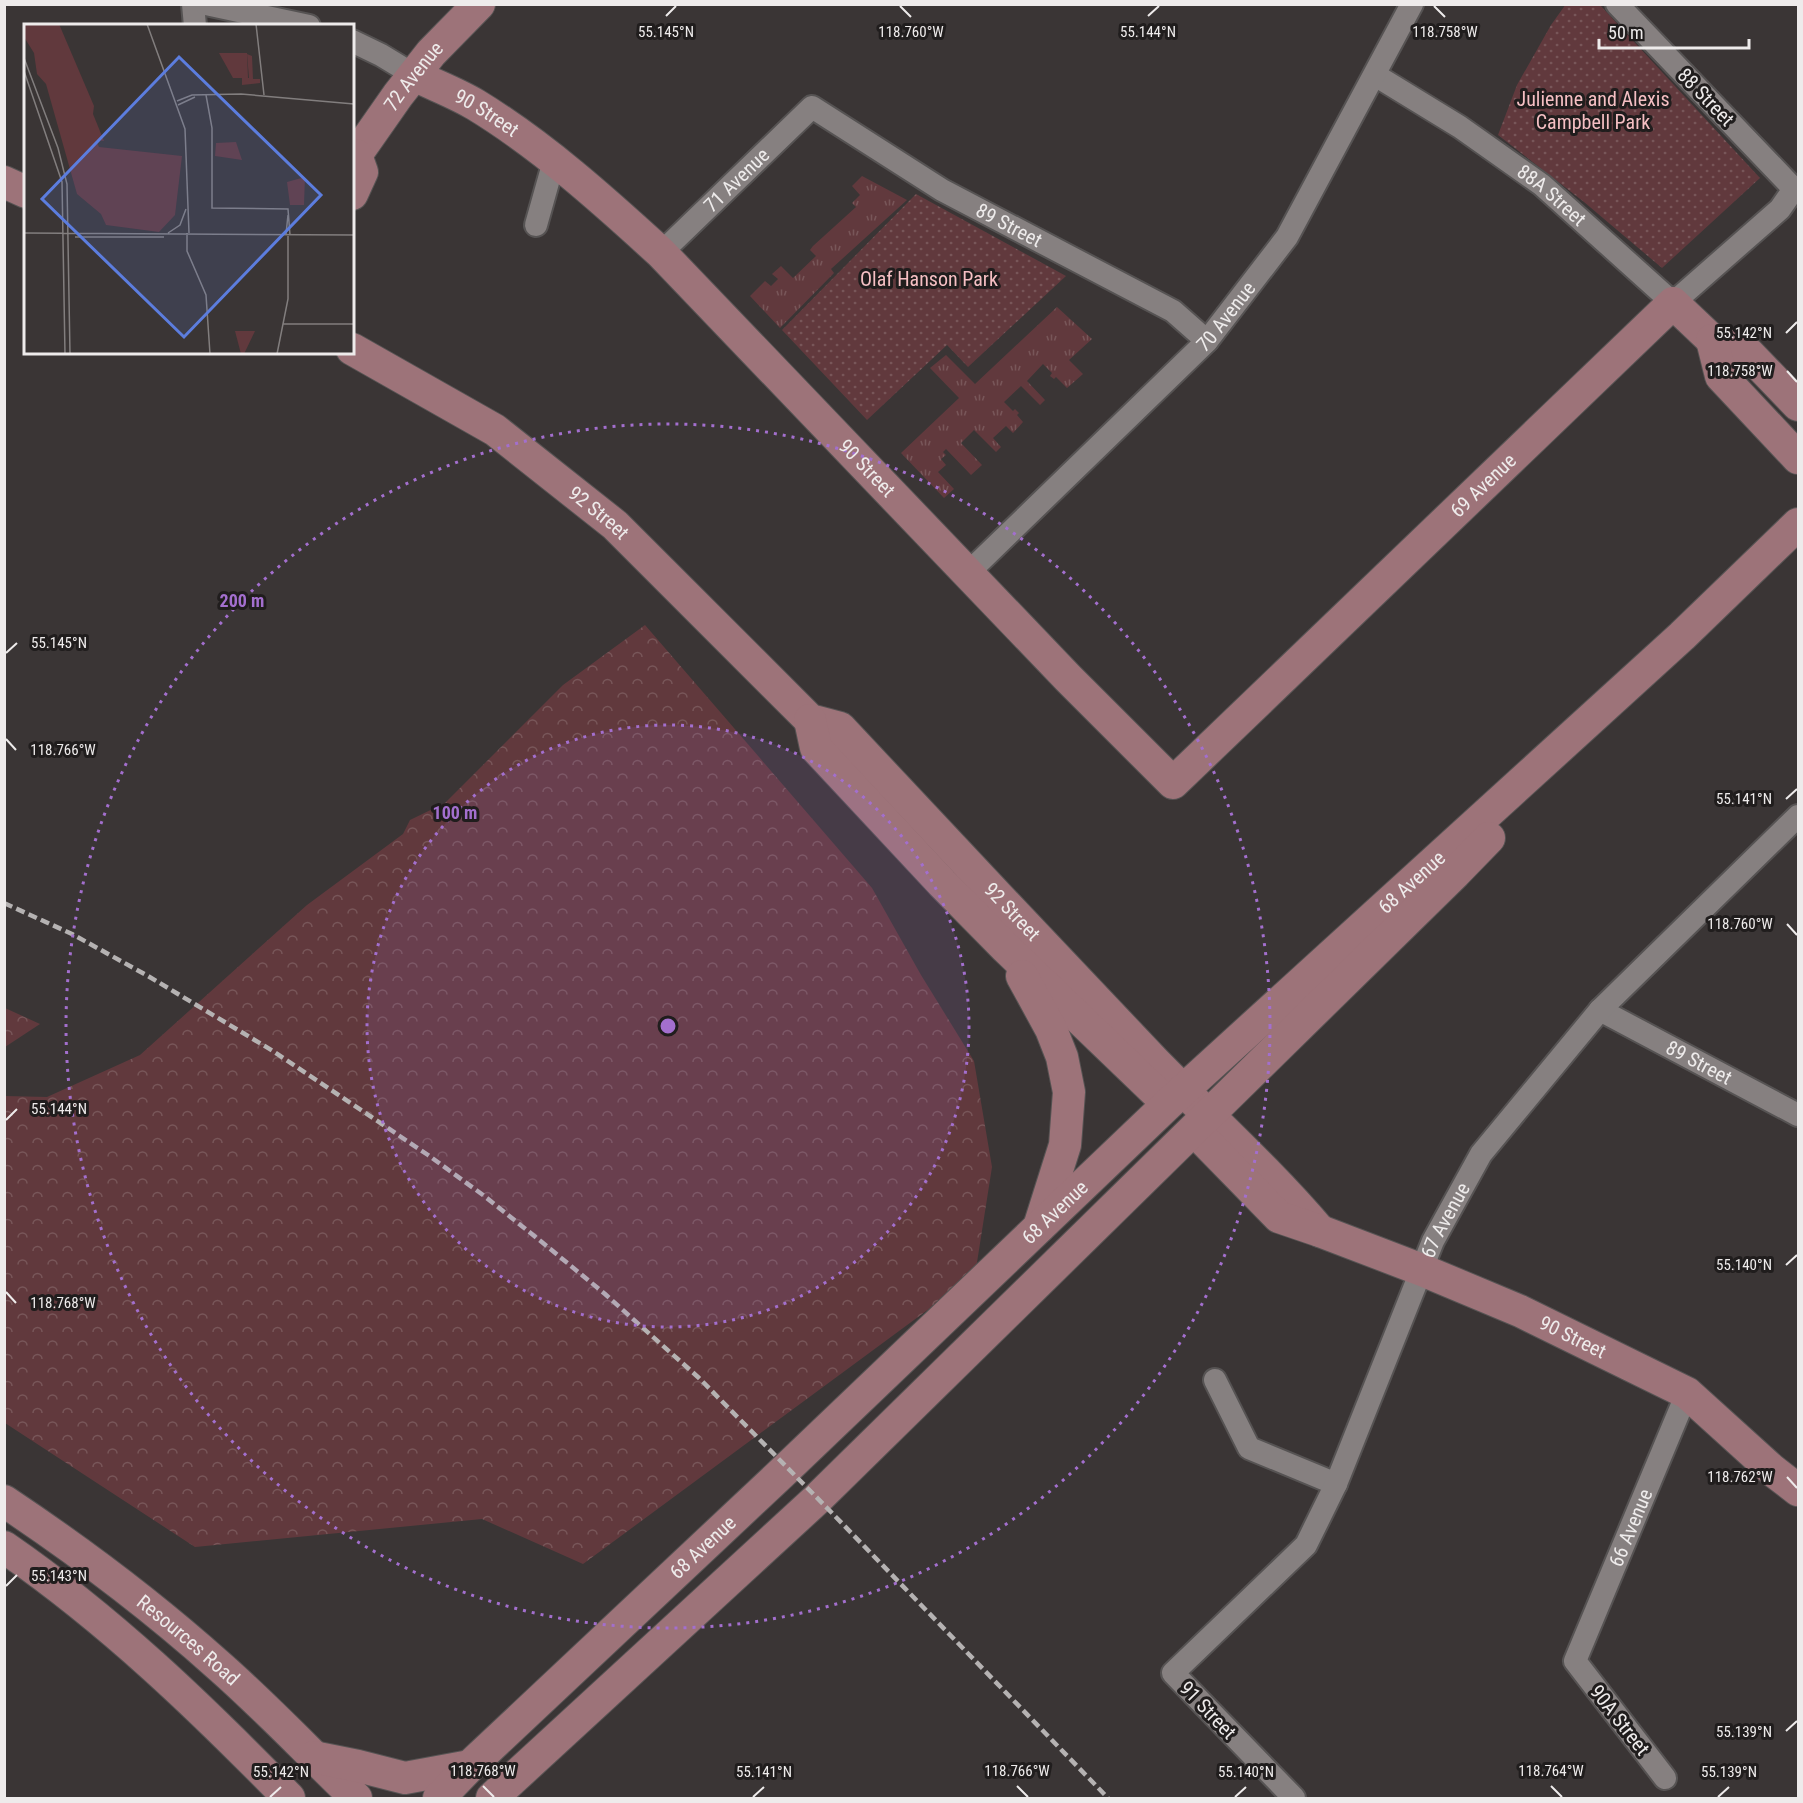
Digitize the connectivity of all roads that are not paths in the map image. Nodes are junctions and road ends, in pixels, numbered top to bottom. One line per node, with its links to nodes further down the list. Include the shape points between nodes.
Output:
1 (193, 4): 6 (street)
2 (206, 4): 7 (street)
3 (479, 4): 9 (main road, 72 Avenue)
4 (1412, 4): 10 (street, 70 Avenue)
5 (1617, 4): 15 (street, 88 Street)
6 (195, 24)
7 (300, 24)
8 (354, 42): 9 (street)
9 (414, 75): 12 (main road, 72 Avenue); 13 (main road, 90 Street, via 475,105)
10 (1375, 75): 20 (street, 88A Street, via 1460,127 1542,185); 22 (street, 70 Avenue, via 1287,237)
11 (812, 107): 19 (street, 71 Avenue); 22 (street, 89 Street, via 942,190 1173,311)
12 (354, 156): 16 (main road, 72 Avenue, via 362,172)
13 (554, 161): 18 (street); 19 (main road, 90 Street)
14 (4, 182): 17 (main road)
15 (1794, 189): 20 (street, 69 Avenue, via 1780,209)
16 (354, 190)
17 (24, 191)
18 (536, 225)
19 (662, 253): 27 (main road, 90 Street)
20 (1673, 303): 21 (main road, 88A Street); 30 (main road, 69 Avenue)
21 (1712, 340): 24 (main road, 88A Street, via 1748,353); 25 (main road, via 1721,376)
22 (1207, 341): 27 (street, 70 Avenue)
23 (354, 350): 29 (main road, 92 Street, via 495,430 615,525)
24 (1798, 405)
25 (1798, 458)
26 (1798, 524): 28 (main road, 68 Avenue)
27 (968, 573): 30 (main road, 90 Street)
28 (1682, 636): 34 (main road, 68 Avenue); 36 (main road, 68 Avenue, via 1455,873)
29 (810, 720): 32 (main road, 92 Street, via 816,748); 34 (main road, 92 Street, via 840,728 1039,940)
30 (1173, 783)
31 (1798, 816): 33 (street, 67 Avenue)
32 (1006, 948): 34 (main road, 92 Street); 37 (main road, via 1051,1029 1069,1092 1065,1145)
33 (1600, 1010): 35 (street, 89 Street); 38 (street, 67 Avenue, via 1480,1154 1433,1241)
34 (1176, 1097): 36 (main road, 92 Street); 37 (main road, 68 Avenue)
35 (1798, 1115)
36 (1200, 1122): 38 (main road, 90 Street, via 1279,1217); 53 (main road, 68 Avenue, via 817,1499)
37 (1038, 1231): 48 (main road, 68 Avenue)
38 (1422, 1270): 40 (main road, 90 Street, via 1520,1311); 41 (street, 67 Avenue)
39 (1215, 1380): 41 (street, via 1249,1448)
40 (1687, 1393): 42 (main road, 90 Street); 45 (street, 66 Avenue)
41 (1336, 1484): 46 (street, 67 Avenue, via 1306,1545)
42 (1798, 1490)
43 (4, 1501): 47 (main road, Resources Road, via 66,1542 147,1605 219,1666)
44 (4, 1547): 50 (main road, Resources Road, via 104,1622 154,1666)
45 (1575, 1661): 49 (street, 90A Street)
46 (1173, 1673): 54 (street, 91 Street)
47 (313, 1757): 48 (main road, via 405,1778); 51 (main road, Resources Road)
48 (470, 1766): 52 (main road, 68 Avenue)
49 (1665, 1778)
50 (288, 1798)
51 (356, 1798)
52 (439, 1798)
53 (493, 1798)
54 (1294, 1798)

